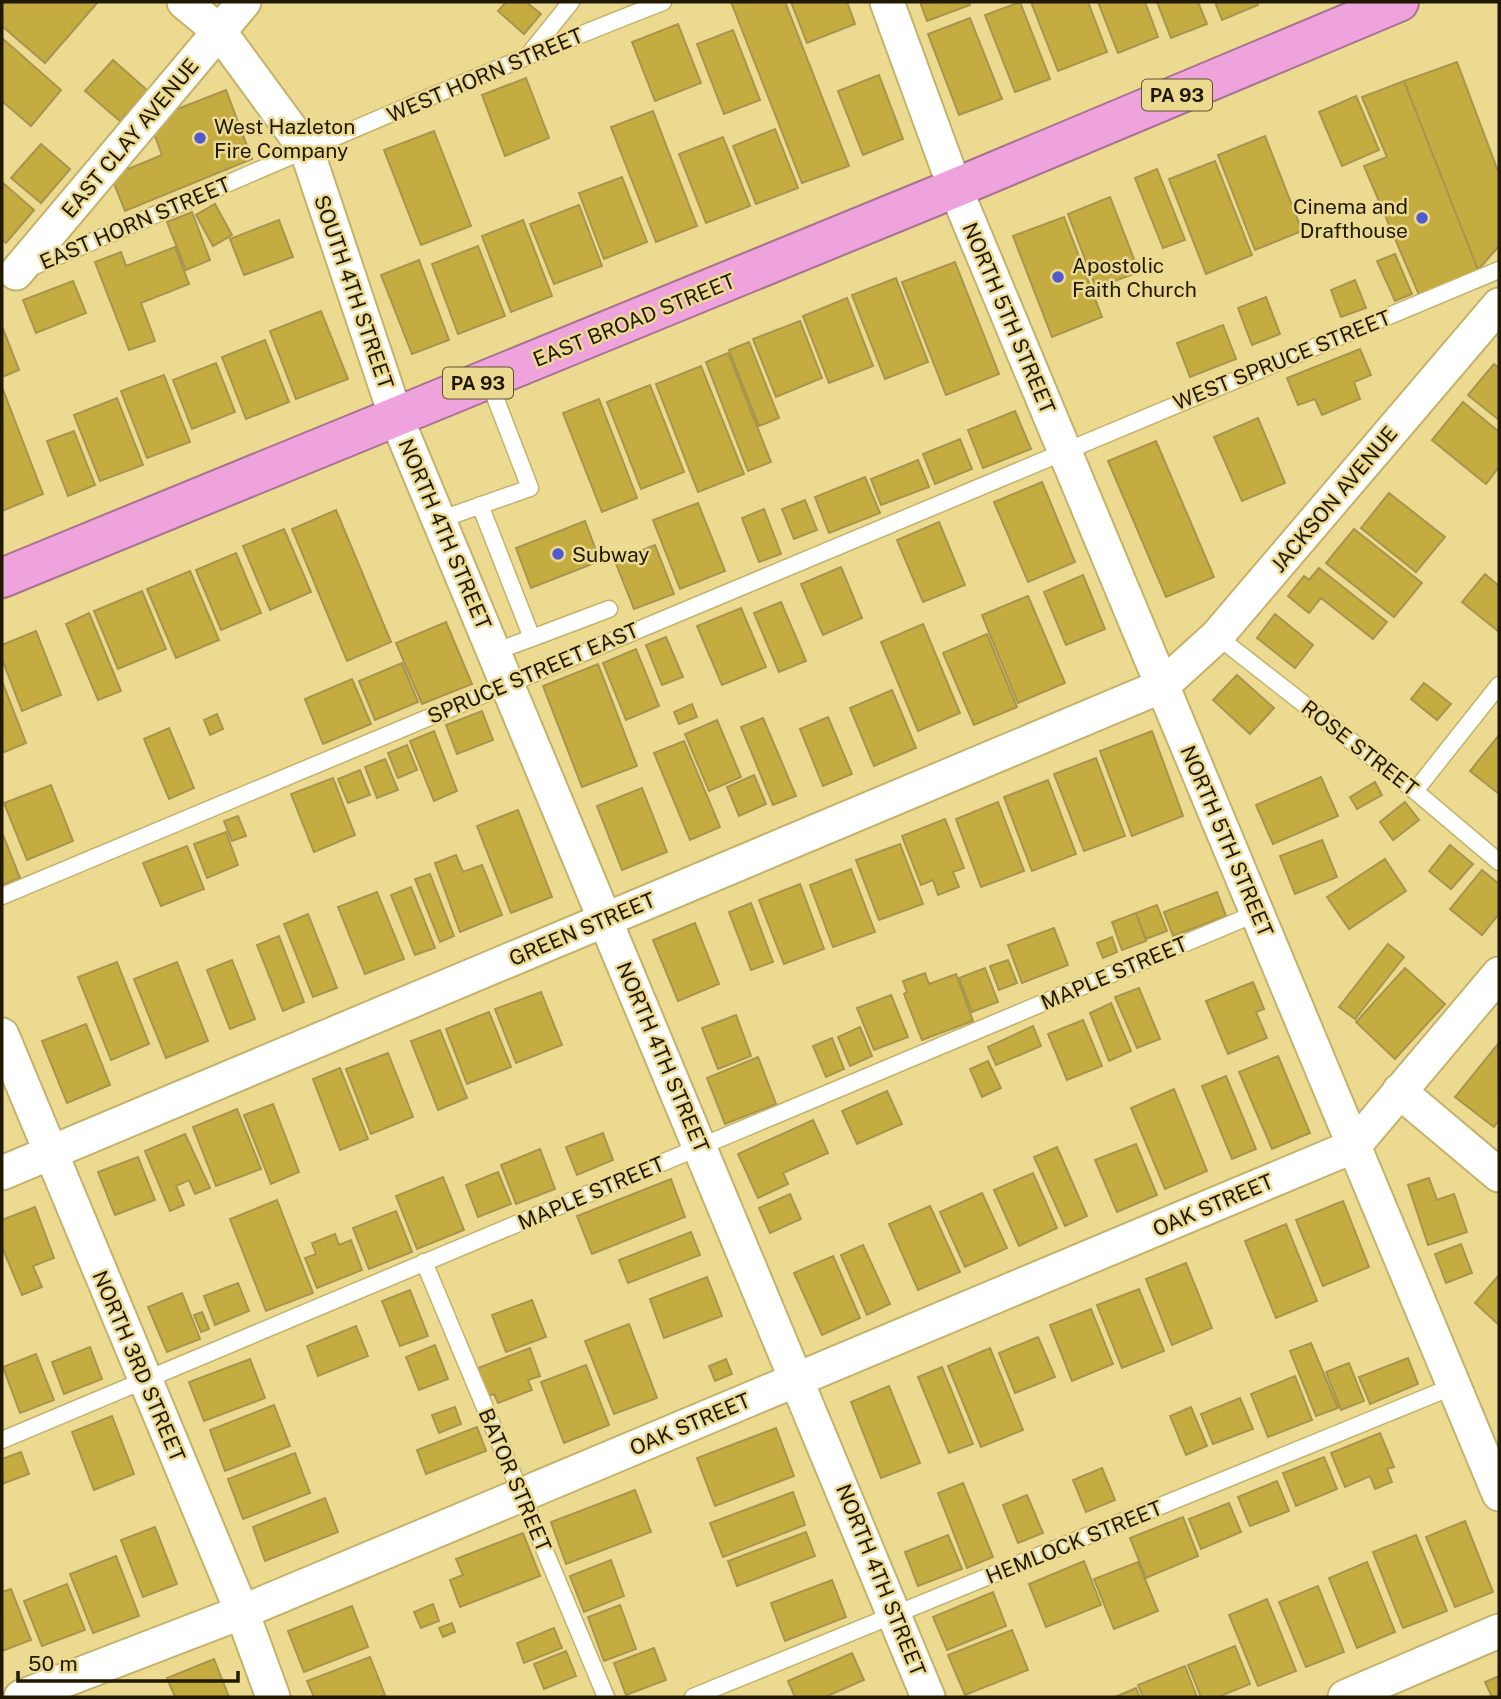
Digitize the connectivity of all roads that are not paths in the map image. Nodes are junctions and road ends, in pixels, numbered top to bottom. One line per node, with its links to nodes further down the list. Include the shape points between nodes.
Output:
1 (184, 2): 7 (street, SOUTH 4TH STREET)
2 (244, 2): 7 (street, EAST CLAY AVENUE)
3 (572, 2): 8 (lane)
4 (663, 2): 8 (lane, WEST HORN STREET)
5 (887, 2): 10 (street, NORTH 5TH STREET)
6 (1399, 2): 10 (highway, PA 93)
7 (219, 32): 9 (street, SOUTH 4TH STREET); 12 (street, EAST CLAY AVENUE)
8 (529, 55): 9 (lane, WEST HORN STREET)
9 (307, 151): 12 (lane, EAST HORN STREET); 15 (street, SOUTH 4TH STREET)
10 (955, 188): 14 (highway, EAST BROAD STREET / PA 93); 16 (street, NORTH 5TH STREET)
11 (1499, 270): 16 (lane, WEST SPRUCE STREET)
12 (9, 276)
13 (1499, 304): 21 (street, JACKSON AVENUE)
14 (488, 379): 15 (highway, EAST BROAD STREET / PA 93); 17 (lane, via 530,488)
15 (396, 417): 18 (street, NORTH 4TH STREET); 19 (highway, EAST BROAD STREET / PA 93)
16 (1064, 450): 24 (lane, SPRUCE STREET EAST); 26 (street, NORTH 5TH STREET)
17 (480, 505): 18 (lane); 22 (lane)
18 (439, 520): 23 (street, NORTH 4TH STREET)
19 (2, 578)
20 (609, 609): 22 (lane)
21 (1217, 636): 26 (street, JACKSON AVENUE); 27 (lane, ROSE STREET)
22 (532, 638): 23 (lane)
23 (494, 652): 24 (street, NORTH 4TH STREET)
24 (508, 684): 29 (lane, SPRUCE STREET EAST); 31 (street, NORTH 4TH STREET)
25 (1499, 685): 27 (lane)
26 (1162, 686): 30 (street, NORTH 5TH STREET); 31 (street, GREEN STREET)
27 (1415, 791): 28 (lane, ROSE STREET)
28 (1499, 862)
29 (2, 896)
30 (1257, 913): 35 (street, NORTH 5TH STREET); 36 (lane, MAPLE STREET)
31 (606, 919): 36 (street, NORTH 4TH STREET); 37 (street, GREEN STREET)
32 (1499, 974): 34 (street)
33 (2, 1035): 37 (street, NORTH 3RD STREET)
34 (1399, 1091): 35 (street); 39 (street)
35 (1354, 1146): 41 (street, OAK STREET); 43 (street, NORTH 5TH STREET)
36 (701, 1147): 40 (lane, MAPLE STREET); 41 (street, NORTH 4TH STREET)
37 (51, 1152): 38 (street, GREEN STREET); 42 (street, NORTH 3RD STREET)
38 (2, 1173)
39 (1499, 1175)
40 (424, 1262): 42 (lane, MAPLE STREET); 46 (lane, BATOR STREET)
41 (798, 1379): 46 (street, OAK STREET); 48 (street, NORTH 4TH STREET)
42 (145, 1380): 44 (lane, MAPLE STREET); 47 (street, NORTH 3RD STREET)
43 (1454, 1386): 45 (street, NORTH 5TH STREET); 48 (lane, HEMLOCK STREET)
44 (2, 1440)
45 (1498, 1489)
46 (521, 1495): 47 (street, OAK STREET); 52 (lane, BATOR STREET)
47 (242, 1612): 50 (street, OAK STREET); 51 (street, NORTH 3RD STREET)
48 (896, 1614): 53 (lane, HEMLOCK STREET); 54 (street, NORTH 4TH STREET)
49 (1499, 1631): 55 (street)
50 (19, 1695)
51 (273, 1697)
52 (606, 1697)
53 (693, 1697)
54 (928, 1697)
55 (1345, 1697)

